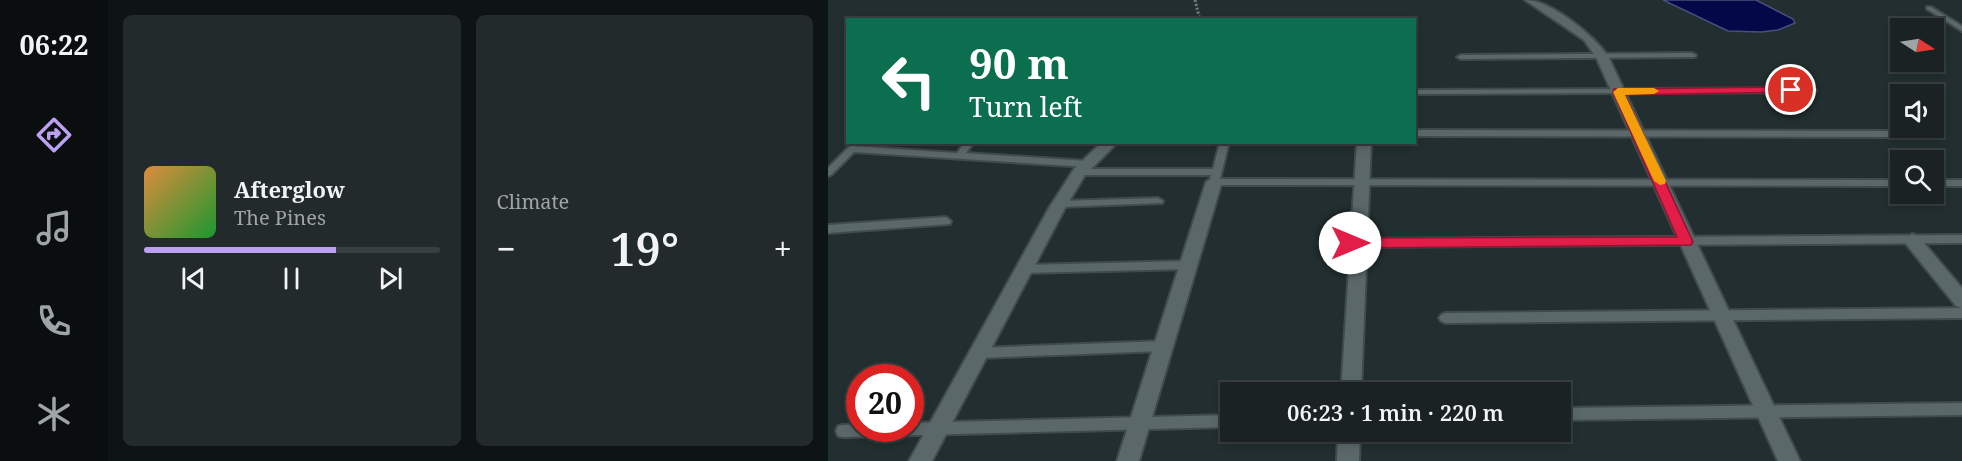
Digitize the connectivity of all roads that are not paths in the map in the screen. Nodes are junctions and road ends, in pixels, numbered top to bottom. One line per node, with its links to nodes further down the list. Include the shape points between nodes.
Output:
1 (1530, 0): 5 (street, via 1588,38)
2 (1929, 8): 3 (lane)
3 (1962, 29)
4 (1692, 55): 5 (lane)
5 (1602, 56): 6 (lane); 9 (street)
6 (1461, 57)
7 (1812, 90): 9 (lane)
8 (1416, 92): 9 (lane)
9 (1618, 92): 11 (street)
10 (1416, 133): 11 (lane)
11 (1639, 133): 12 (lane); 25 (street)
12 (1890, 134)
13 (968, 144): 17 (lane)
14 (1109, 144): 18 (street)
15 (1224, 144): 20 (lane)
16 (1364, 144): 21 (street)
17 (960, 155): 18 (lane); 19 (lane, via 852,149)
18 (1083, 168): 20 (lane); 27 (street)
19 (828, 173)
20 (1215, 177): 21 (lane); 34 (street)
21 (1362, 182): 25 (lane); 33 (street)
22 (1890, 183): 25 (lane)
23 (1944, 183): 24 (lane)
24 (1962, 183)
25 (1661, 184): 32 (street)
26 (1158, 201): 27 (lane)
27 (1059, 204): 35 (street)
28 (946, 221): 29 (lane)
29 (828, 229)
30 (1962, 239): 31 (lane)
31 (1912, 240): 32 (lane); 36 (street)
32 (1686, 242): 33 (lane); 38 (street)
33 (1355, 243): 42 (street)
34 (1188, 265): 35 (lane); 40 (street)
35 (1024, 269): 41 (street)
36 (1962, 301)
37 (1962, 313): 38 (lane)
38 (1719, 315): 39 (lane); 44 (street)
39 (1445, 318)
40 (1164, 346): 41 (lane); 47 (street)
41 (978, 354): 48 (street)
42 (1351, 382)
43 (1962, 409): 44 (lane)
44 (1766, 411): 45 (lane); 54 (street)
45 (1571, 414)
46 (1220, 421): 47 (lane)
47 (1140, 423): 48 (lane); 52 (street)
48 (938, 429): 49 (lane); 51 (street)
49 (843, 431)
50 (1349, 442): 53 (street)
51 (920, 461)
52 (1128, 461)
53 (1348, 461)
54 (1789, 461)

